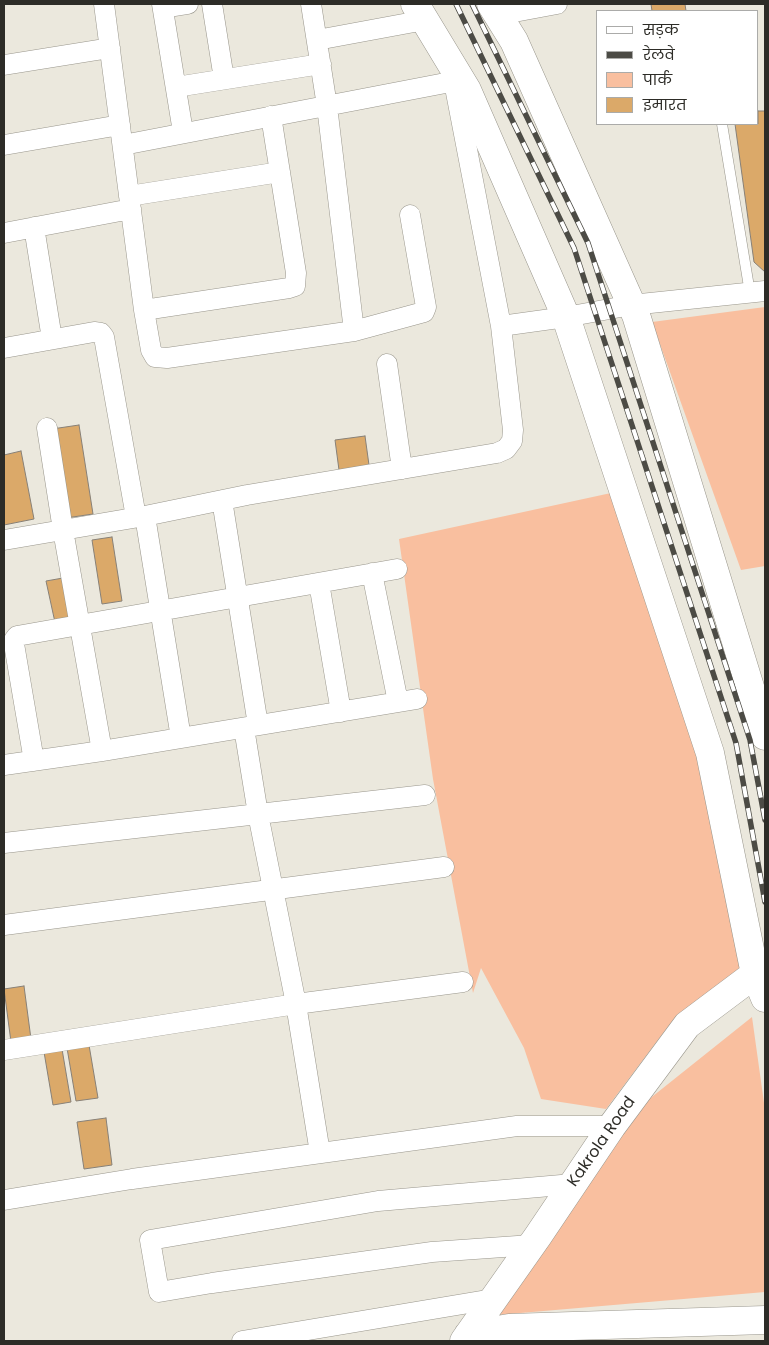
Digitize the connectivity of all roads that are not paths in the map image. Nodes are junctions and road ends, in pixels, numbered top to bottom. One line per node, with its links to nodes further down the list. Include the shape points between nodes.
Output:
1 (104, 4): 10 (street)
2 (188, 4): 6 (street)
3 (212, 4): 13 (street)
4 (311, 4): 9 (street)
5 (556, 4): 7 (street)
6 (163, 6): 15 (street)
7 (494, 9): 29 (street, via 514,42)
8 (420, 12): 9 (street); 14 (street)
9 (317, 40): 11 (street)
10 (110, 48): 12 (street); 18 (street)
11 (321, 64): 13 (street); 16 (street)
12 (4, 65)
13 (224, 79): 15 (street)
14 (458, 81): 16 (street); 31 (street); 32 (street)
15 (176, 87): 20 (street)
16 (327, 106): 17 (street); 33 (street)
17 (271, 116): 20 (street); 23 (street)
18 (120, 125): 21 (street); 22 (street)
19 (722, 125): 28 (lane)
20 (183, 132): 22 (street)
21 (4, 144)
22 (123, 145): 24 (street)
23 (280, 172): 24 (street); 30 (street, via 297,280 295,286)
24 (130, 203): 26 (street); 30 (street)
25 (410, 215): 33 (street, via 426,307 424,312)
26 (34, 227): 27 (street); 34 (street)
27 (4, 233)
28 (757, 292): 29 (street)
29 (631, 305): 31 (street); 51 (street)
30 (144, 310): 33 (street, via 151,350 154,357 160,358)
31 (566, 317): 32 (street); 62 (street, via 710,753)
32 (501, 326): 38 (street, via 512,441 497,453)
33 (354, 331)
34 (52, 339): 35 (street); 40 (street, via 94,332 104,337)
35 (4, 348)
36 (387, 364): 38 (street)
37 (47, 428): 41 (street)
38 (402, 469): 39 (street)
39 (222, 500): 40 (street); 46 (street)
40 (141, 516): 41 (street); 47 (street)
41 (63, 530): 42 (street); 48 (street)
42 (4, 540)
43 (397, 569): 44 (street)
44 (372, 573): 45 (street); 49 (street, via 407,701)
45 (318, 583): 46 (street); 49 (street)
46 (238, 597): 47 (street); 50 (street)
47 (161, 611): 48 (street); 52 (street)
48 (80, 624): 53 (street); 54 (street, via 22,634 14,640)
49 (341, 712): 50 (street)
50 (251, 726): 52 (street); 57 (street)
51 (765, 736)
52 (181, 738): 53 (street)
53 (102, 751): 54 (street)
54 (34, 761): 55 (street)
55 (4, 765)
56 (425, 795): 57 (street)
57 (258, 814): 58 (street); 60 (street)
58 (4, 842)
59 (444, 867): 60 (street)
60 (272, 889): 61 (street); 64 (street)
61 (4, 925)
62 (762, 980): 66 (street, Kakrola Road, via 687,1025)
63 (463, 982): 64 (street)
64 (296, 1004): 65 (street); 67 (street)
65 (4, 1050)
66 (612, 1126): 67 (street, via 518,1126); 68 (street, Kakrola Road)
67 (320, 1154): 69 (street)
68 (573, 1184): 70 (street, Kakrola Road); 70 (street, via 378,1201 150,1240 159,1292 432,1252)
69 (4, 1200)
70 (532, 1245): 71 (street, Kakrola Road)
71 (493, 1299): 73 (street, Kakrola Road); 74 (street)
72 (765, 1320): 73 (street, via 510,1328)
73 (466, 1338)
74 (242, 1341)

